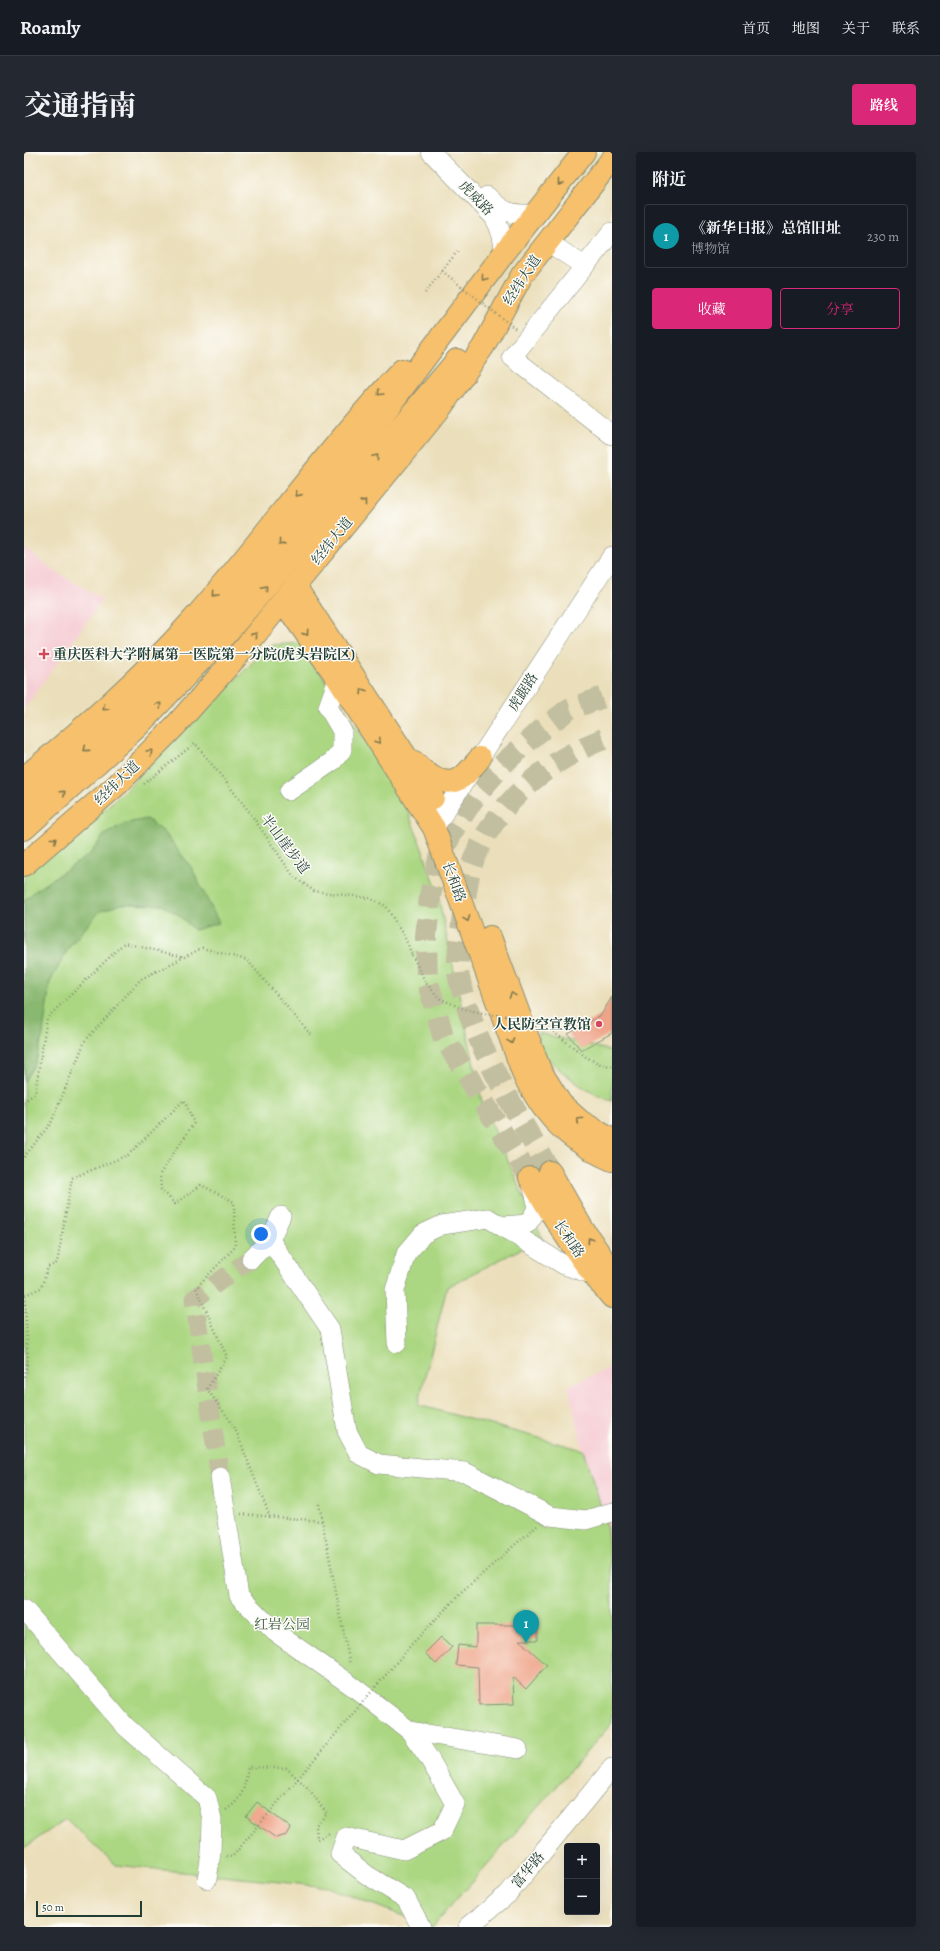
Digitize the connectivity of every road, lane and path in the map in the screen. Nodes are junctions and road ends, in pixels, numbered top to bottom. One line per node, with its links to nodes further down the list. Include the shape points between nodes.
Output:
1 (431, 152): 11 (street, 虎威路, via 494,217 502,235)
2 (445, 152): 7 (street, 虎威路, via 500,209 516,215)
3 (584, 152): 7 (main road, one-way to 7)
4 (612, 159): 6 (main road, 经纬大道)
5 (612, 165): 6 (street)
6 (596, 180): 9 (main road, 经纬大道)
7 (535, 214): 11 (main road)
8 (612, 232): 12 (street)
9 (548, 242): 12 (street); 14 (main road, 经纬大道)
10 (459, 250): 13 (path)
11 (504, 253): 16 (main road, one-way to 16)
12 (584, 266): 18 (street, via 512,357)
13 (442, 272): 15 (path); 17 (path, bridge)
14 (522, 275): 21 (main road, 经纬大道, one-way to 14, via 442,406 483,347); 30 (main road, one-way to 14, via 138,726 226,634 443,379)
15 (426, 293)
16 (465, 304): 25 (main road, one-way to 25, via 368,405 189,624 87,725); 28 (main road, one-way to 28, via 301,519 214,622 166,675 118,721)
17 (517, 330)
18 (612, 435)
19 (612, 556): 24 (street, 虎踞路)
20 (612, 577): 29 (street, 虎踞路)
21 (289, 594): 22 (main road, 长和路, one-way to 22); 23 (main road, 长和路, one-way to 21); 31 (main road, 经纬大道, one-way to 21, via 118,784 166,736)
22 (338, 679): 27 (street, via 328,707 342,731 342,750 332,761); 29 (main road, 长和路, one-way to 29)
23 (400, 747): 24 (main road, via 424,771 446,781 459,779); 29 (main road, 长和路)
24 (480, 758): 29 (street, 虎踞路)
25 (24, 778)
26 (142, 786): 34 (path, 半山崖步道, bridge, via 195,743 248,810 294,877 314,891 369,898 386,906 406,940 426,983 440,998 461,1008 486,1014 524,1018 551,1030 586,1057 602,1065)
27 (289, 791)
28 (24, 802)
29 (441, 827): 36 (main road, 长和路, one-way to 29, via 580,1121 561,1104 540,1070); 38 (main road, 长和路, one-way to 38, via 525,1078 547,1113 569,1135 596,1154)
30 (24, 829)
31 (24, 865)
32 (184, 957): 33 (path, via 202,948 248,960); 35 (path, via 124,943 48,1018 34,1093); 37 (path, via 141,979 85,1041 51,1123)
33 (312, 1036)
34 (612, 1066)
35 (24, 1102)
36 (612, 1140)
37 (24, 1157)
38 (612, 1160)
39 (540, 1175): 41 (street, via 538,1205 534,1215 527,1224); 44 (main road, 长和路, via 568,1240)
40 (281, 1216): 42 (street)
41 (502, 1226): 44 (street, via 564,1265); 48 (street, via 488,1218 442,1225 423,1234 406,1254 395,1290)
42 (270, 1240): 43 (street); 54 (street, via 330,1329 347,1431 360,1454 380,1464 465,1472)
43 (251, 1259)
44 (603, 1274): 47 (main road, 长和路)
45 (24, 1284): 46 (path)
46 (25, 1295): 49 (path, via 28,1359); 55 (path, via 41,1288 48,1267 57,1263 72,1178 128,1155 184,1100 194,1123 160,1174 161,1189 175,1204 202,1185 234,1202 235,1247 196,1288 227,1357 207,1389 234,1426)
47 (612, 1297)
48 (397, 1343)
49 (24, 1378)
50 (220, 1477): 53 (street)
51 (319, 1504): 56 (path)
52 (612, 1512): 54 (street, via 586,1520)
53 (226, 1513): 55 (path); 58 (street, via 239,1596 275,1632)
54 (550, 1516): 65 (path, bridge, via 461,1593 412,1644)
55 (270, 1517): 56 (path)
56 (322, 1521): 58 (path)
57 (24, 1609): 63 (street, via 125,1726 207,1798)
58 (355, 1688): 59 (street)
59 (410, 1731): 60 (street); 64 (street, via 429,1758 455,1804 442,1831 404,1850)
60 (518, 1749)
61 (612, 1768): 68 (street, 富华路, via 508,1894)
62 (612, 1784): 69 (street, 富华路, via 511,1900)
63 (212, 1819): 64 (path, via 233,1805 243,1792 248,1767 286,1768 309,1789 326,1814 316,1825 317,1839 338,1829); 66 (street)
64 (346, 1837): 67 (street, via 340,1854 367,1875 406,1899)
65 (232, 1857)
66 (207, 1879)
67 (420, 1927)
68 (468, 1927)
69 (480, 1927)

